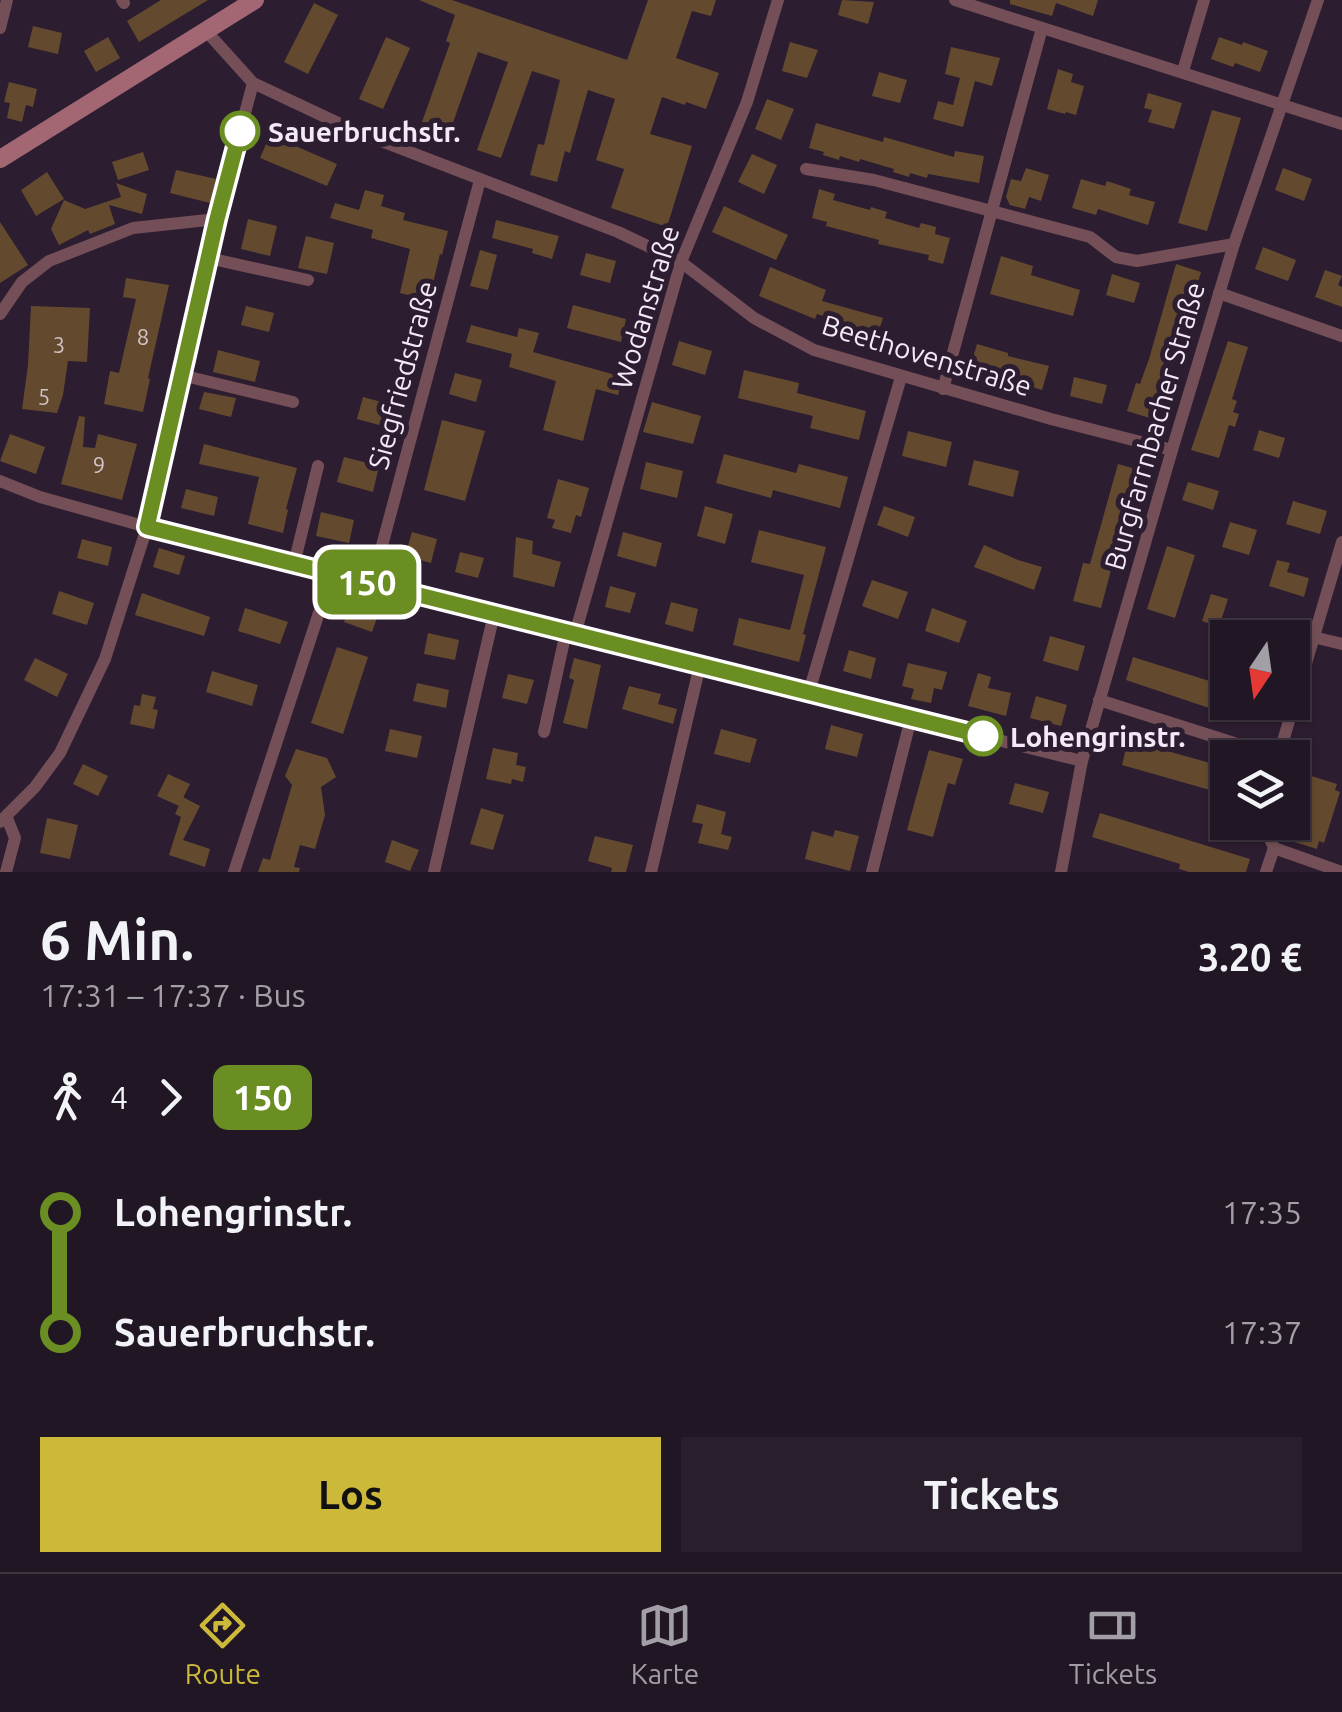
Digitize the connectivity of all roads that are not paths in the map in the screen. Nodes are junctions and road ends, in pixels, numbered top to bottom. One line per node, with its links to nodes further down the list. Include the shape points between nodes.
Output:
1 (7, 0): 7 (street)
2 (255, 0): 9 (main road)
3 (778, 0): 21 (street, Wodanstraße, via 747,102)
4 (954, 0): 8 (street)
5 (1204, 0): 10 (street)
6 (1318, 0): 12 (street, Burgfarrnbacher Straße)
7 (0, 28)
8 (1042, 28): 10 (street); 17 (street)
9 (207, 32): 11 (street, Beethovenstraße); 14 (main road)
10 (1183, 71): 12 (street)
11 (253, 83): 16 (street, Beethovenstraße); 18 (street)
12 (1282, 104): 13 (street); 19 (street, Burgfarrnbacher Straße)
13 (1342, 124)
14 (0, 158)
15 (806, 169): 17 (street)
16 (480, 180): 21 (street, Beethovenstraße); 37 (street, Siegfriedstraße)
17 (994, 211): 19 (street, via 1090,237 1116,256 1137,261); 28 (street)
18 (217, 219): 20 (street); 24 (street, via 133,228 49,261 22,282)
19 (1234, 244): 23 (street, Burgfarrnbacher Straße)
20 (208, 258): 22 (street); 26 (street)
21 (681, 262): 27 (street, Beethovenstraße, via 754,318 814,350); 39 (street, Wodanstraße)
22 (308, 280)
23 (1219, 293): 25 (street); 30 (street, Burgfarrnbacher Straße)
24 (0, 314)
25 (1342, 336)
26 (182, 375): 29 (street); 33 (street)
27 (901, 377): 28 (street, Beethovenstraße); 43 (street)
28 (943, 388): 30 (street, Beethovenstraße)
29 (293, 402)
30 (1172, 450): 44 (street, Burgfarrnbacher Straße)
31 (318, 466): 35 (street)
32 (0, 481): 33 (street)
33 (147, 527): 35 (street); 50 (street, via 105,659 60,753)
34 (1342, 542): 40 (street)
35 (294, 564): 36 (street)
36 (332, 573): 37 (street); 54 (street)
37 (372, 584): 38 (street)
38 (494, 614): 39 (street); 55 (street)
39 (571, 633): 42 (street); 46 (street, Wodanstraße)
40 (1314, 637): 41 (street); 48 (street)
41 (1342, 644)
42 (700, 665): 43 (street); 56 (street)
43 (809, 692): 45 (street)
44 (1099, 700): 47 (street); 49 (street, Burgfarrnbacher Straße)
45 (912, 718): 49 (street); 57 (street)
46 (544, 732)
47 (1225, 740)
48 (1283, 740)
49 (1082, 761): 58 (street, Burgfarrnbacher Straße)
50 (4, 820): 53 (street, via 15,838)
51 (1271, 840): 52 (street)
52 (1274, 848): 59 (street); 60 (street)
53 (6, 872)
54 (234, 872)
55 (434, 872)
56 (651, 872)
57 (872, 872)
58 (1061, 872)
59 (1266, 872)
60 (1342, 872)

